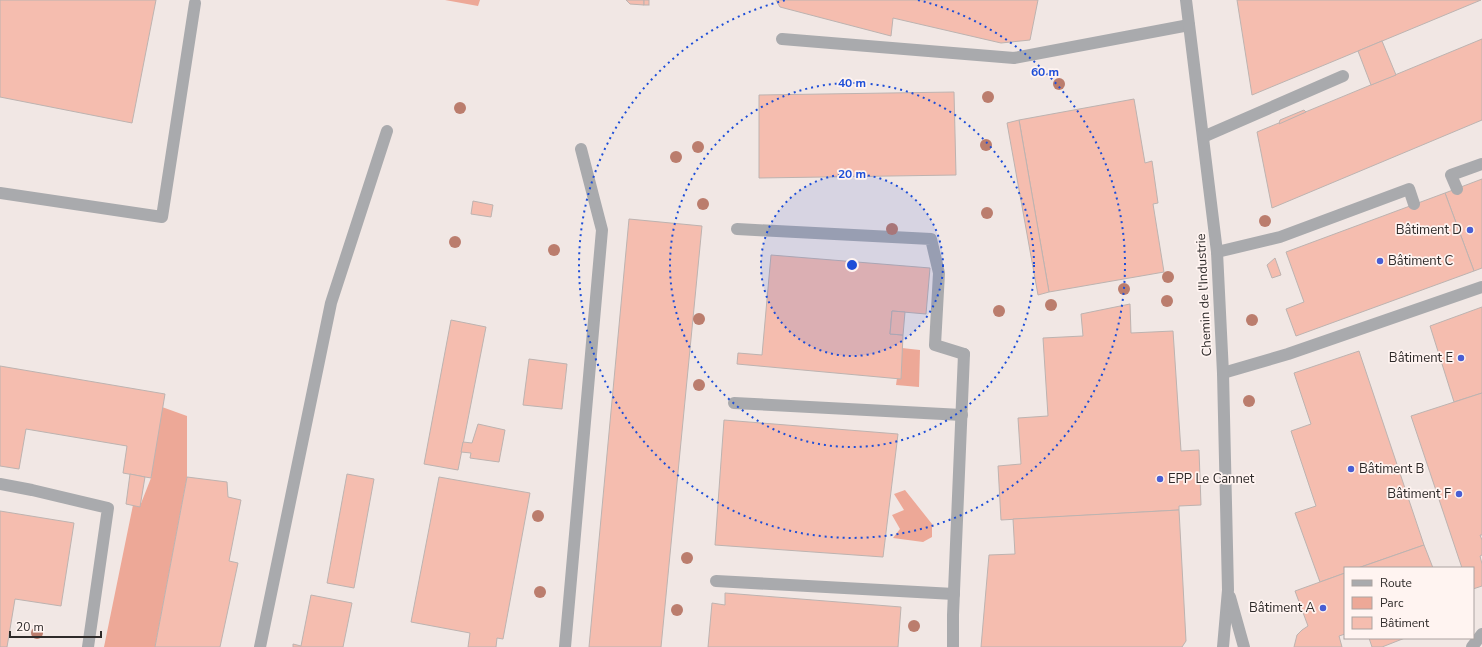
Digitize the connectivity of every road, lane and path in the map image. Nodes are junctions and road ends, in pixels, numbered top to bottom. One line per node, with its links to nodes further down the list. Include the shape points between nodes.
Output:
1 (1186, 0): 3 (street, Chemin de l'Industrie)
2 (195, 3): 11 (street, via 162,217)
3 (1189, 25): 4 (street, via 1014,58); 7 (street, Chemin de l'Industrie)
4 (782, 39)
5 (1343, 76): 7 (street)
6 (387, 130): 25 (street, via 331,303)
7 (1203, 137): 14 (street, Chemin de l'Industrie)
8 (581, 149): 26 (street, via 602,230)
9 (1482, 164): 10 (street, via 1451,174)
10 (1457, 189)
11 (0, 193)
12 (1414, 204): 14 (street, via 1409,189 1280,237)
13 (737, 229): 18 (street, via 931,239 939,274 935,345 964,354)
14 (1217, 252): 16 (street, Chemin de l'Industrie)
15 (1482, 287): 16 (street, via 1288,354)
16 (1222, 373): 21 (street, Chemin de l'Industrie)
17 (734, 403): 18 (street)
18 (962, 415): 22 (street)
19 (0, 484): 24 (street, via 108,508)
20 (716, 581): 22 (street)
21 (1228, 590): 28 (street); 29 (street)
22 (954, 594): 27 (street)
23 (1482, 634): 30 (street)
24 (88, 647)
25 (260, 647)
26 (566, 647)
27 (953, 647)
28 (1222, 647)
29 (1244, 647)
30 (1472, 647)

